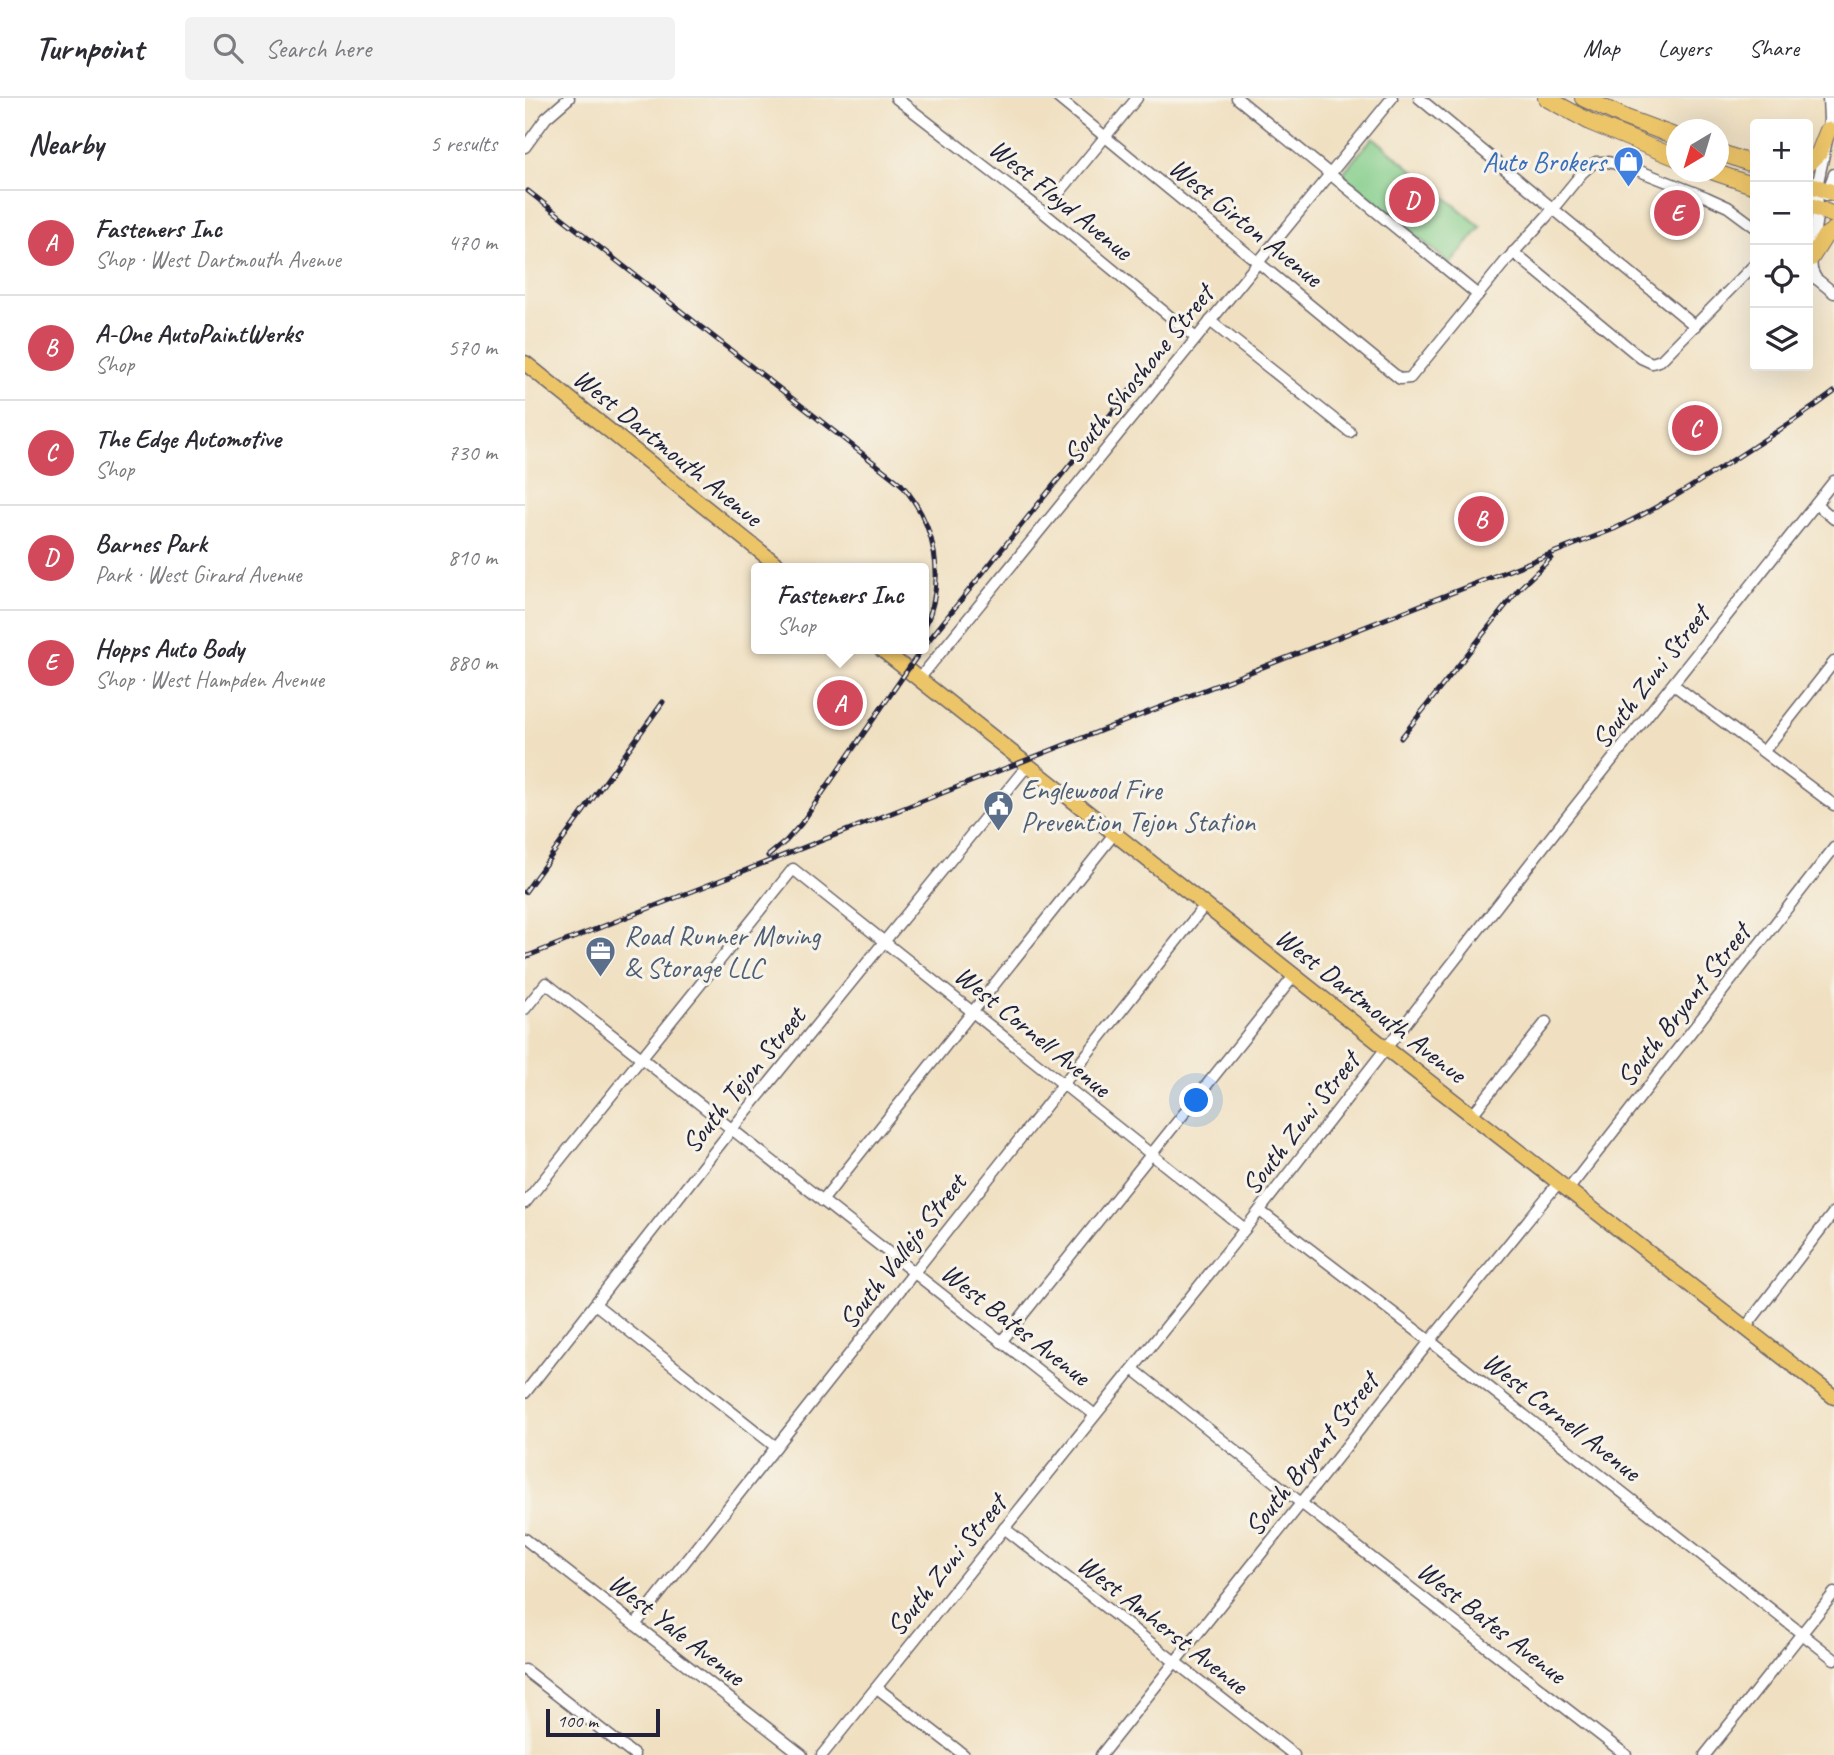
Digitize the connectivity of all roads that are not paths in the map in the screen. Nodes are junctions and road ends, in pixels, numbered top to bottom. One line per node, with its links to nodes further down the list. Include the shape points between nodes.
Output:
1 (569, 98): 14 (street, via 546,118)
2 (896, 98): 39 (street, West Floyd Avenue)
3 (1058, 98): 13 (street, West Girton Avenue)
4 (1137, 98): 13 (street)
5 (1237, 98): 19 (street)
6 (1392, 98): 19 (street, South Shoshone Street)
7 (1419, 98): 26 (street)
8 (1546, 98): 15 (highway)
9 (1583, 98): 12 (highway)
10 (1828, 98): 11 (street)
11 (1828, 130): 17 (highway); 23 (street)
12 (1666, 133)
13 (1106, 136): 24 (street); 31 (street, West Girton Avenue)
14 (525, 147)
15 (1666, 154)
16 (1729, 155): 18 (highway)
17 (1813, 161)
18 (1750, 162)
19 (1330, 174): 31 (street, South Shoshone Street); 36 (street)
20 (1834, 174): 23 (street)
21 (1729, 177): 22 (highway)
22 (1750, 184)
23 (1822, 189): 25 (street)
24 (1059, 193)
25 (1813, 207): 27 (highway)
26 (1552, 208): 28 (street, via 1586,169 1608,162 1713,200); 30 (street); 38 (street)
27 (1834, 215)
28 (1750, 223)
29 (1834, 230): 32 (highway, via 1825,236)
30 (1513, 252): 36 (street); 38 (street, via 1647,361 1661,360)
31 (1258, 262): 36 (street, West Girton Avenue, via 1405,380); 37 (street, South Shoshone Street)
32 (1813, 263)
33 (1750, 269): 38 (street)
34 (1813, 269): 35 (street)
35 (1834, 293)
36 (1478, 295)
37 (1210, 321): 39 (street, South Shoshone Street); 41 (street)
38 (1695, 326)
39 (1196, 338): 48 (street, South Shoshone Street)
40 (525, 363): 45 (main road, West Dartmouth Avenue)
41 (1350, 432)
42 (1834, 481): 43 (street, South Zuni Street)
43 (1816, 505): 44 (street); 49 (street, South Zuni Street)
44 (1834, 519)
45 (775, 563)
46 (887, 654): 48 (main road, West Dartmouth Avenue)
47 (1834, 662): 50 (street)
48 (919, 679): 51 (main road, West Dartmouth Avenue)
49 (1674, 685): 50 (street); 61 (street, South Zuni Street)
50 (1764, 751): 52 (street)
51 (1027, 766): 53 (main road, West Dartmouth Avenue); 56 (street, South Tejon Street)
52 (1834, 805)
53 (1114, 834): 55 (main road, West Dartmouth Avenue); 59 (street)
54 (1834, 848): 67 (street, South Bryant Street)
55 (1205, 905): 57 (main road, West Dartmouth Avenue); 63 (street, South Vallejo Street)
56 (884, 941): 59 (street, West Cornell Avenue); 62 (street, West Cornell Avenue, via 793,869); 65 (street, South Tejon Street)
57 (1294, 976): 61 (main road, West Dartmouth Avenue); 66 (street)
58 (525, 1009): 62 (street, West Bates Avenue, via 546,983)
59 (972, 1012): 63 (street, West Cornell Avenue); 68 (street)
60 (1546, 1022): 64 (street)
61 (1387, 1049): 64 (main road, West Dartmouth Avenue); 70 (street, South Zuni Street)
62 (641, 1058): 65 (street, West Bates Avenue); 69 (street)
63 (1063, 1084): 66 (street, West Cornell Avenue); 73 (street, South Vallejo Street)
64 (1472, 1115): 67 (main road, West Dartmouth Avenue)
65 (732, 1129): 68 (street, West Bates Avenue); 74 (street, South Tejon Street)
66 (1151, 1154): 72 (street, West Cornell Avenue); 77 (street)
67 (1564, 1186): 75 (main road, West Dartmouth Avenue); 76 (street, South Bryant Street)
68 (822, 1201): 73 (street, West Bates Avenue)
69 (525, 1203)
70 (1260, 1211): 72 (street, South Zuni Street); 76 (street, West Cornell Avenue)
71 (1834, 1212): 75 (street)
72 (1245, 1230): 78 (street, South Zuni Street)
73 (914, 1273): 77 (street, West Bates Avenue); 82 (street, South Vallejo Street)
74 (595, 1304): 79 (street, South Tejon Street); 82 (street)
75 (1745, 1328): 80 (main road, West Dartmouth Avenue)
76 (1430, 1341): 83 (street, South Bryant Street); 88 (street, West Cornell Avenue)
77 (1001, 1342): 81 (street, West Bates Avenue)
78 (1133, 1369): 81 (street, South Zuni Street); 83 (street, West Bates Avenue)
79 (525, 1393)
80 (1834, 1397)
81 (1095, 1415): 84 (street, South Zuni Street)
82 (776, 1447): 87 (street, South Vallejo Street)
83 (1301, 1503): 90 (street, South Bryant Street); 99 (street, West Bates Avenue)
84 (1004, 1528): 90 (street, West Amherst Avenue); 92 (street, South Zuni Street)
85 (525, 1539): 87 (street, West Yale Avenue)
86 (1834, 1593): 88 (street)
87 (635, 1625): 94 (street, West Yale Avenue)
88 (1802, 1634): 89 (street, West Cornell Avenue); 100 (street)
89 (1834, 1659)
90 (1175, 1663): 97 (street, South Bryant Street); 98 (street, West Amherst Avenue)
91 (525, 1670): 93 (street)
92 (877, 1688): 95 (street, South Zuni Street); 96 (street)
93 (634, 1755)
94 (801, 1755)
95 (822, 1755)
96 (964, 1755)
97 (1101, 1755)
98 (1294, 1755)
99 (1626, 1755)
100 (1705, 1755)

